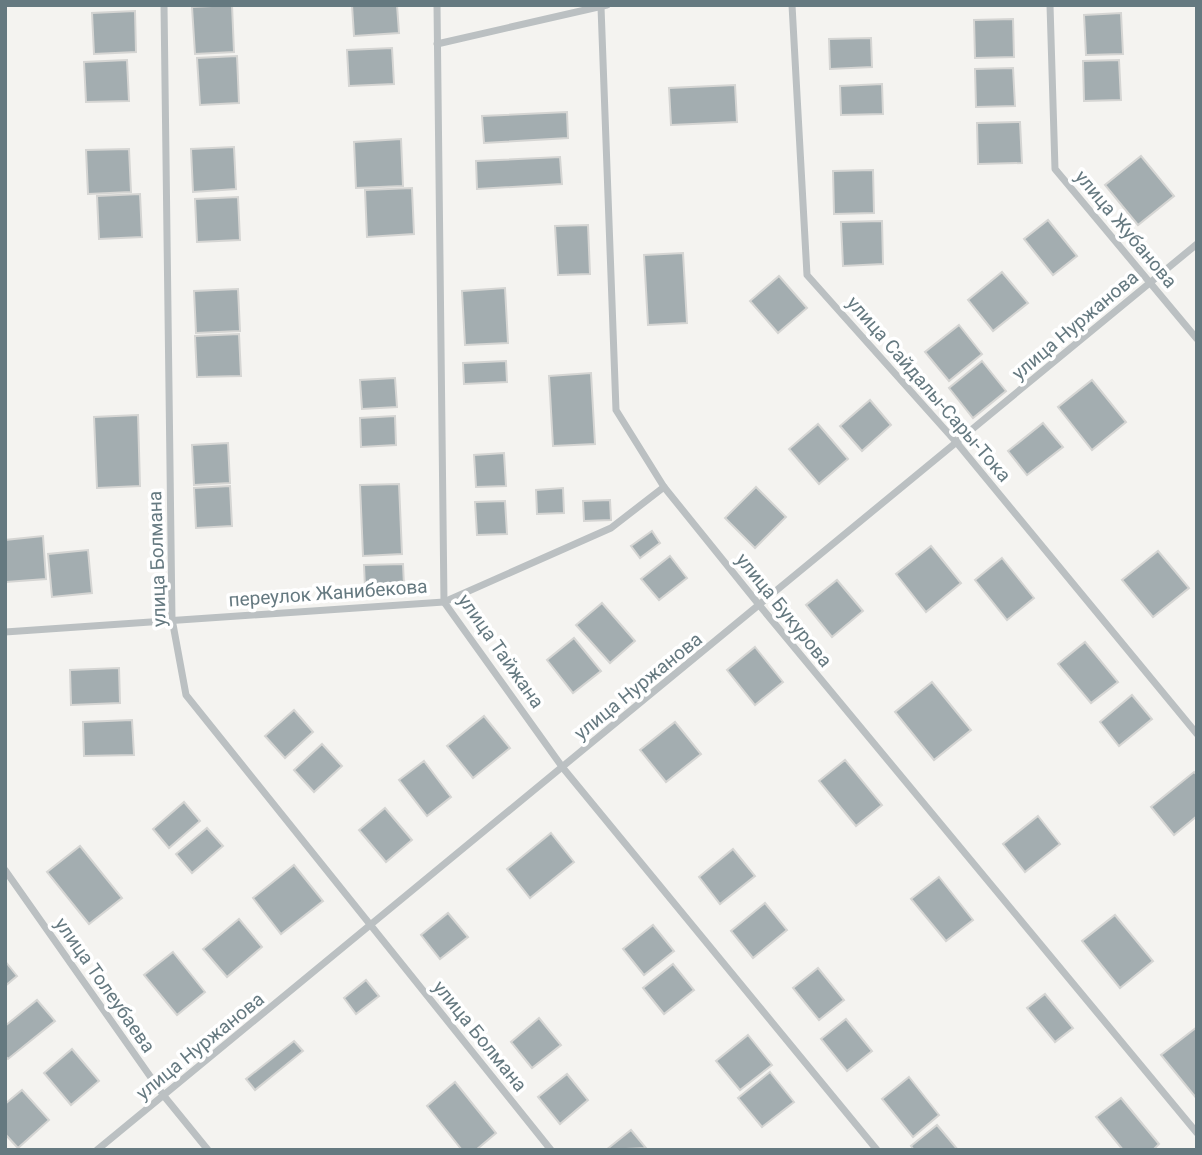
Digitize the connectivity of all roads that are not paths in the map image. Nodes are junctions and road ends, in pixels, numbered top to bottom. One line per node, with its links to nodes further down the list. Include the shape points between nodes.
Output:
1 (164, 5): 14 (street, улица Болмана)
2 (437, 5): 6 (street, улица Тайжана)
3 (792, 5): 10 (street, улица Сайдалы-Сары-Тока, via 807,275)
4 (1050, 5): 8 (street, улица Жубанова, via 1055,169)
5 (604, 6): 6 (street); 11 (street, улица Букурова, via 616,410)
6 (437, 44): 12 (street, улица Тайжана)
7 (1197, 244): 8 (street, улица Нуржанова)
8 (1149, 282): 9 (street, улица Жубанова); 10 (street, улица Нуржанова)
9 (1197, 339)
10 (957, 443): 13 (street, улица Нуржанова); 16 (street, улица Сайдалы-Сары-Тока)
11 (664, 486): 12 (street, переулок Жанибекова, via 611,528); 13 (street, улица Букурова)
12 (444, 602): 14 (street, переулок Жанибекова); 17 (street, улица Тайжана)
13 (760, 606): 17 (street, улица Нуржанова); 21 (street, улица Букурова)
14 (172, 619): 15 (street, переулок Жанибекова); 19 (street, улица Болмана, via 186,695)
15 (5, 632)
16 (1197, 734)
17 (563, 768): 19 (street, улица Нуржанова); 25 (street, улица Тайжана)
18 (5, 870): 20 (street, улица Толеубаева)
19 (370, 926): 20 (street, улица Нуржанова); 24 (street, улица Болмана)
20 (164, 1096): 22 (street, улица Нуржанова); 23 (street, улица Толеубаева)
21 (1197, 1133)
22 (97, 1150)
23 (208, 1150)
24 (551, 1150)
25 (877, 1150)

